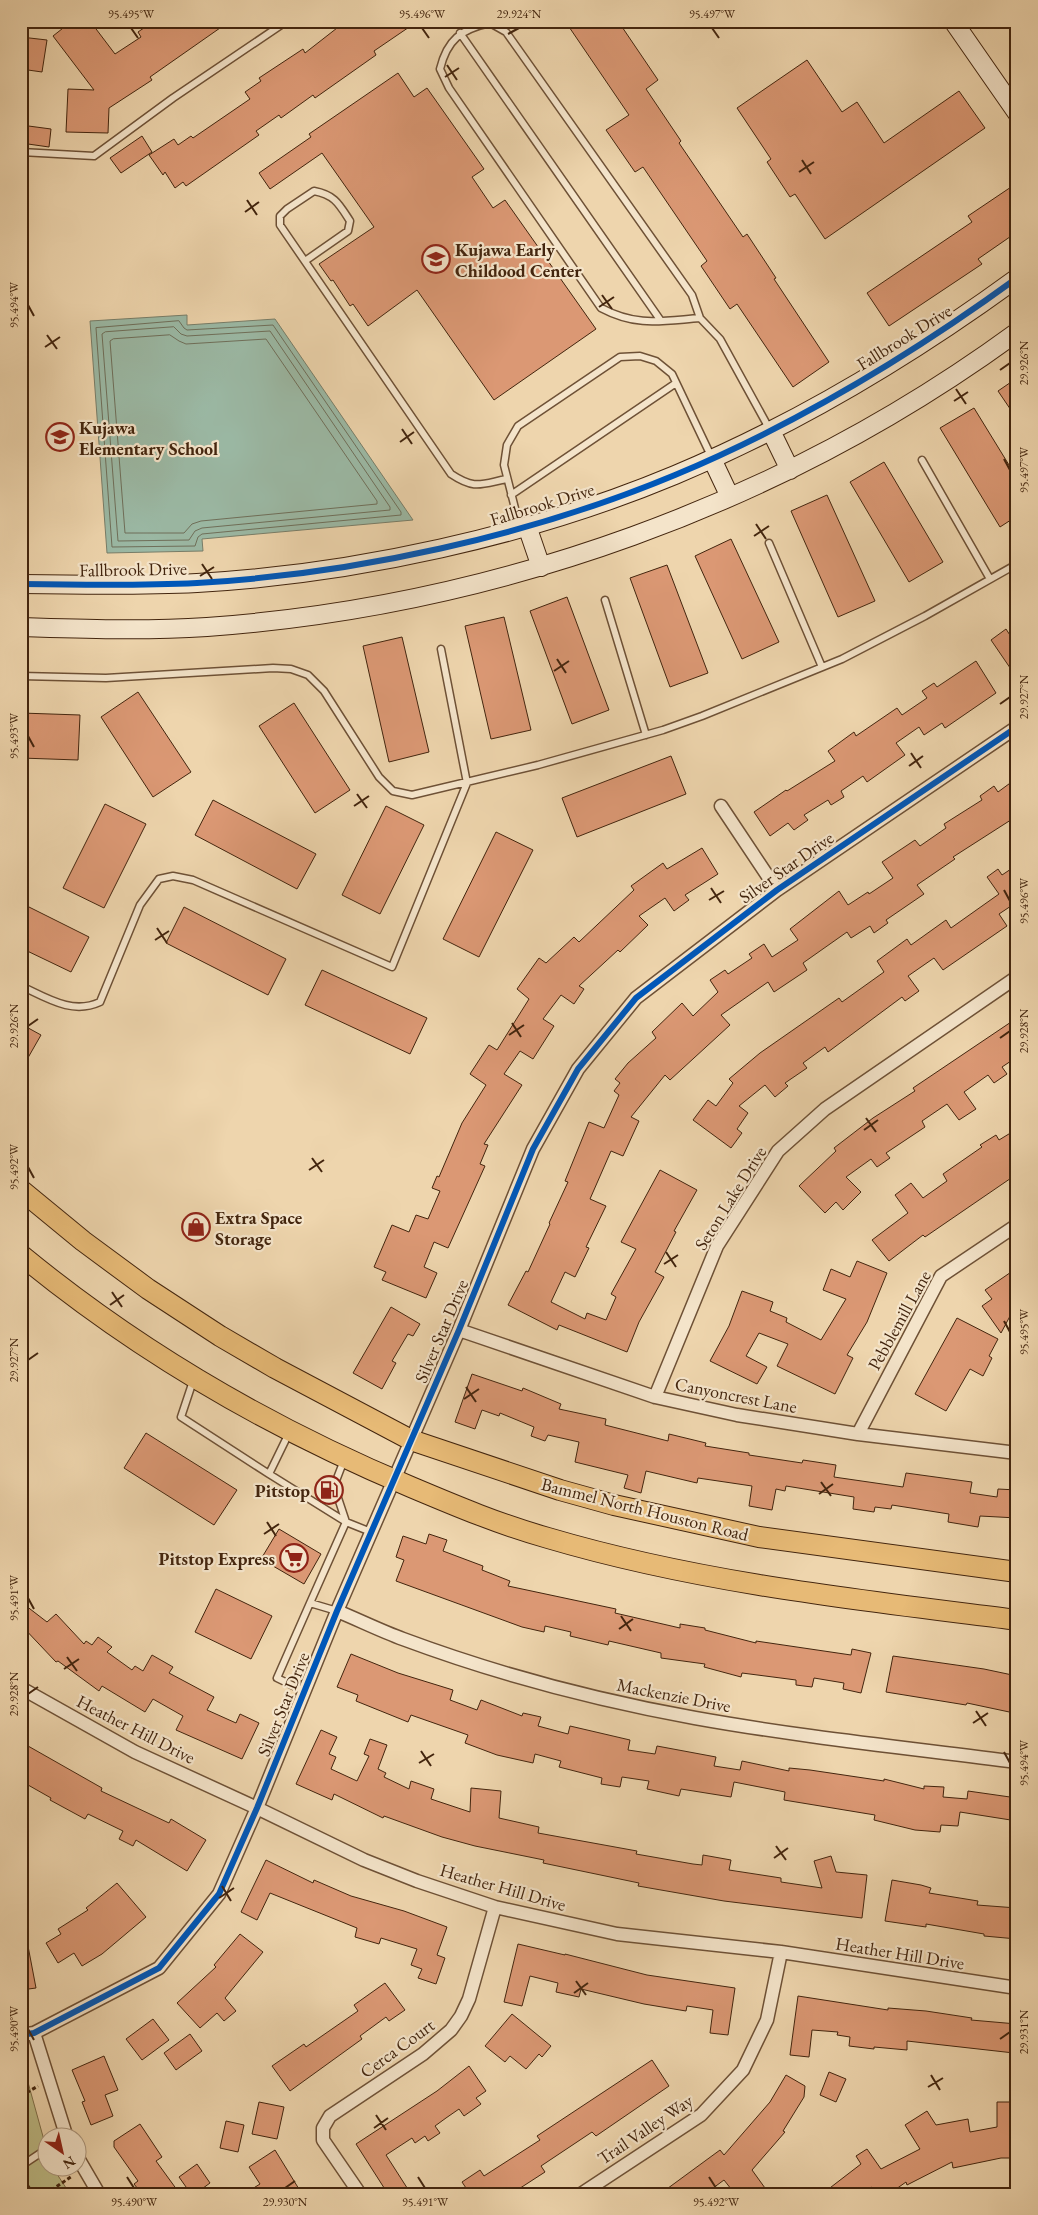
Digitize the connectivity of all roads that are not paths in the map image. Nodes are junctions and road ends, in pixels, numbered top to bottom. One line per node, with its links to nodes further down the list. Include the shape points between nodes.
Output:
1 (287, 21): 5 (lane, via 94,156)
2 (953, 21): 4 (street)
3 (460, 33): 8 (lane, via 490,23 506,32 692,296); 9 (lane); 9 (lane, via 444,51 440,69 449,88 601,308 620,318)
4 (1017, 114)
5 (21, 152)
6 (305, 261): 6 (lane, via 280,225 280,216 314,191 327,194 338,202 350,221 348,231); 16 (lane, via 451,474 465,484 478,485)
7 (1017, 278): 12 (street, Fallbrook Drive, via 892,364)
8 (700, 318): 9 (lane); 12 (lane, via 720,339)
9 (661, 321)
10 (1017, 332): 15 (street, via 918,399)
11 (676, 383): 13 (lane); 16 (lane, via 672,374 656,361 640,356 620,357 518,426 508,444 504,465); 17 (lane)
12 (771, 431): 13 (street, Fallbrook Drive); 15 (street)
13 (712, 459): 18 (street); 19 (street, Fallbrook Drive, via 647,486)
14 (922, 460): 23 (lane)
15 (790, 470): 18 (street)
16 (507, 479): 17 (lane)
17 (511, 495): 19 (lane)
18 (730, 497): 22 (street, via 624,540)
19 (524, 527): 22 (street); 24 (street, Fallbrook Drive, via 368,562 258,577 140,585)
20 (769, 543): 28 (lane)
21 (1017, 564): 23 (lane)
22 (541, 567): 26 (street, via 370,608 265,622 145,630)
23 (990, 579): 28 (lane, via 926,616)
24 (21, 584)
25 (605, 600): 31 (lane)
26 (21, 627)
27 (441, 649): 32 (lane)
28 (822, 667): 31 (lane)
29 (21, 676): 32 (lane, via 106,678 291,669 308,675 324,691 379,777 393,791 412,795)
30 (1017, 727): 34 (street, Silver Star Drive)
31 (646, 735): 32 (lane)
32 (467, 783): 36 (lane, via 392,967 193,880 173,876 159,879 140,905 100,1002 87,1008 58,1004)
33 (721, 806): 34 (street)
34 (777, 890): 40 (street, Silver Star Drive, via 636,998 578,1069 533,1149)
35 (1017, 977): 42 (street, Seton Lake Drive, via 825,1109 778,1151 717,1246)
36 (21, 986)
37 (21, 1190): 45 (main road, Bammel North Houston Road, via 119,1268 220,1336)
38 (1017, 1225): 44 (street, Pebblemill Lane, via 940,1276)
39 (21, 1255): 41 (main road, via 119,1330)
40 (459, 1330): 42 (street, Canyoncrest Lane); 45 (street, Silver Star Drive)
41 (194, 1379): 43 (main road); 48 (lane, via 180,1417)
42 (655, 1397): 44 (street, Canyoncrest Lane, via 760,1420)
43 (290, 1432): 47 (main road); 48 (lane)
44 (858, 1434): 46 (street, Canyoncrest Lane)
45 (411, 1440): 49 (street, Silver Star Drive); 52 (main road, Bammel North Houston Road, via 560,1490 749,1535)
46 (1017, 1453)
47 (345, 1459): 49 (main road); 50 (lane, via 334,1486)
48 (269, 1474): 50 (lane)
49 (394, 1480): 51 (street, Silver Star Drive); 55 (main road, via 546,1538 690,1573)
50 (346, 1522): 51 (lane); 53 (lane)
51 (371, 1532): 54 (street, Silver Star Drive)
52 (1017, 1572)
53 (310, 1603): 54 (lane); 57 (lane, via 277,1678)
54 (337, 1611): 57 (street, Silver Star Drive); 58 (street, Mackenzie Drive, via 402,1639 468,1661 616,1702 775,1731)
55 (1017, 1620)
56 (21, 1688): 59 (street, Heather Hill Drive, via 135,1752)
57 (304, 1691): 59 (street, Silver Star Drive)
58 (1017, 1762)
59 (257, 1808): 60 (street, Heather Hill Drive, via 364,1860); 63 (street, Silver Star Drive, via 219,1894 159,1968)
60 (495, 1907): 61 (street, Heather Hill Drive, via 617,1934); 70 (street, Cerca Court, via 462,2016 423,2054 330,2116 323,2128 323,2140)
61 (781, 1952): 62 (street, Heather Hill Drive); 71 (street, Trail Valley Way, via 766,2020 743,2070 701,2115)
62 (1017, 1988)
63 (34, 2033): 64 (street, Silver Star Drive); 65 (street)
64 (21, 2035)
65 (62, 2128)
66 (38, 2155): 67 (lane)
67 (21, 2166)
68 (88, 2176): 69 (street)
69 (99, 2194)
70 (360, 2194)
71 (580, 2194)

